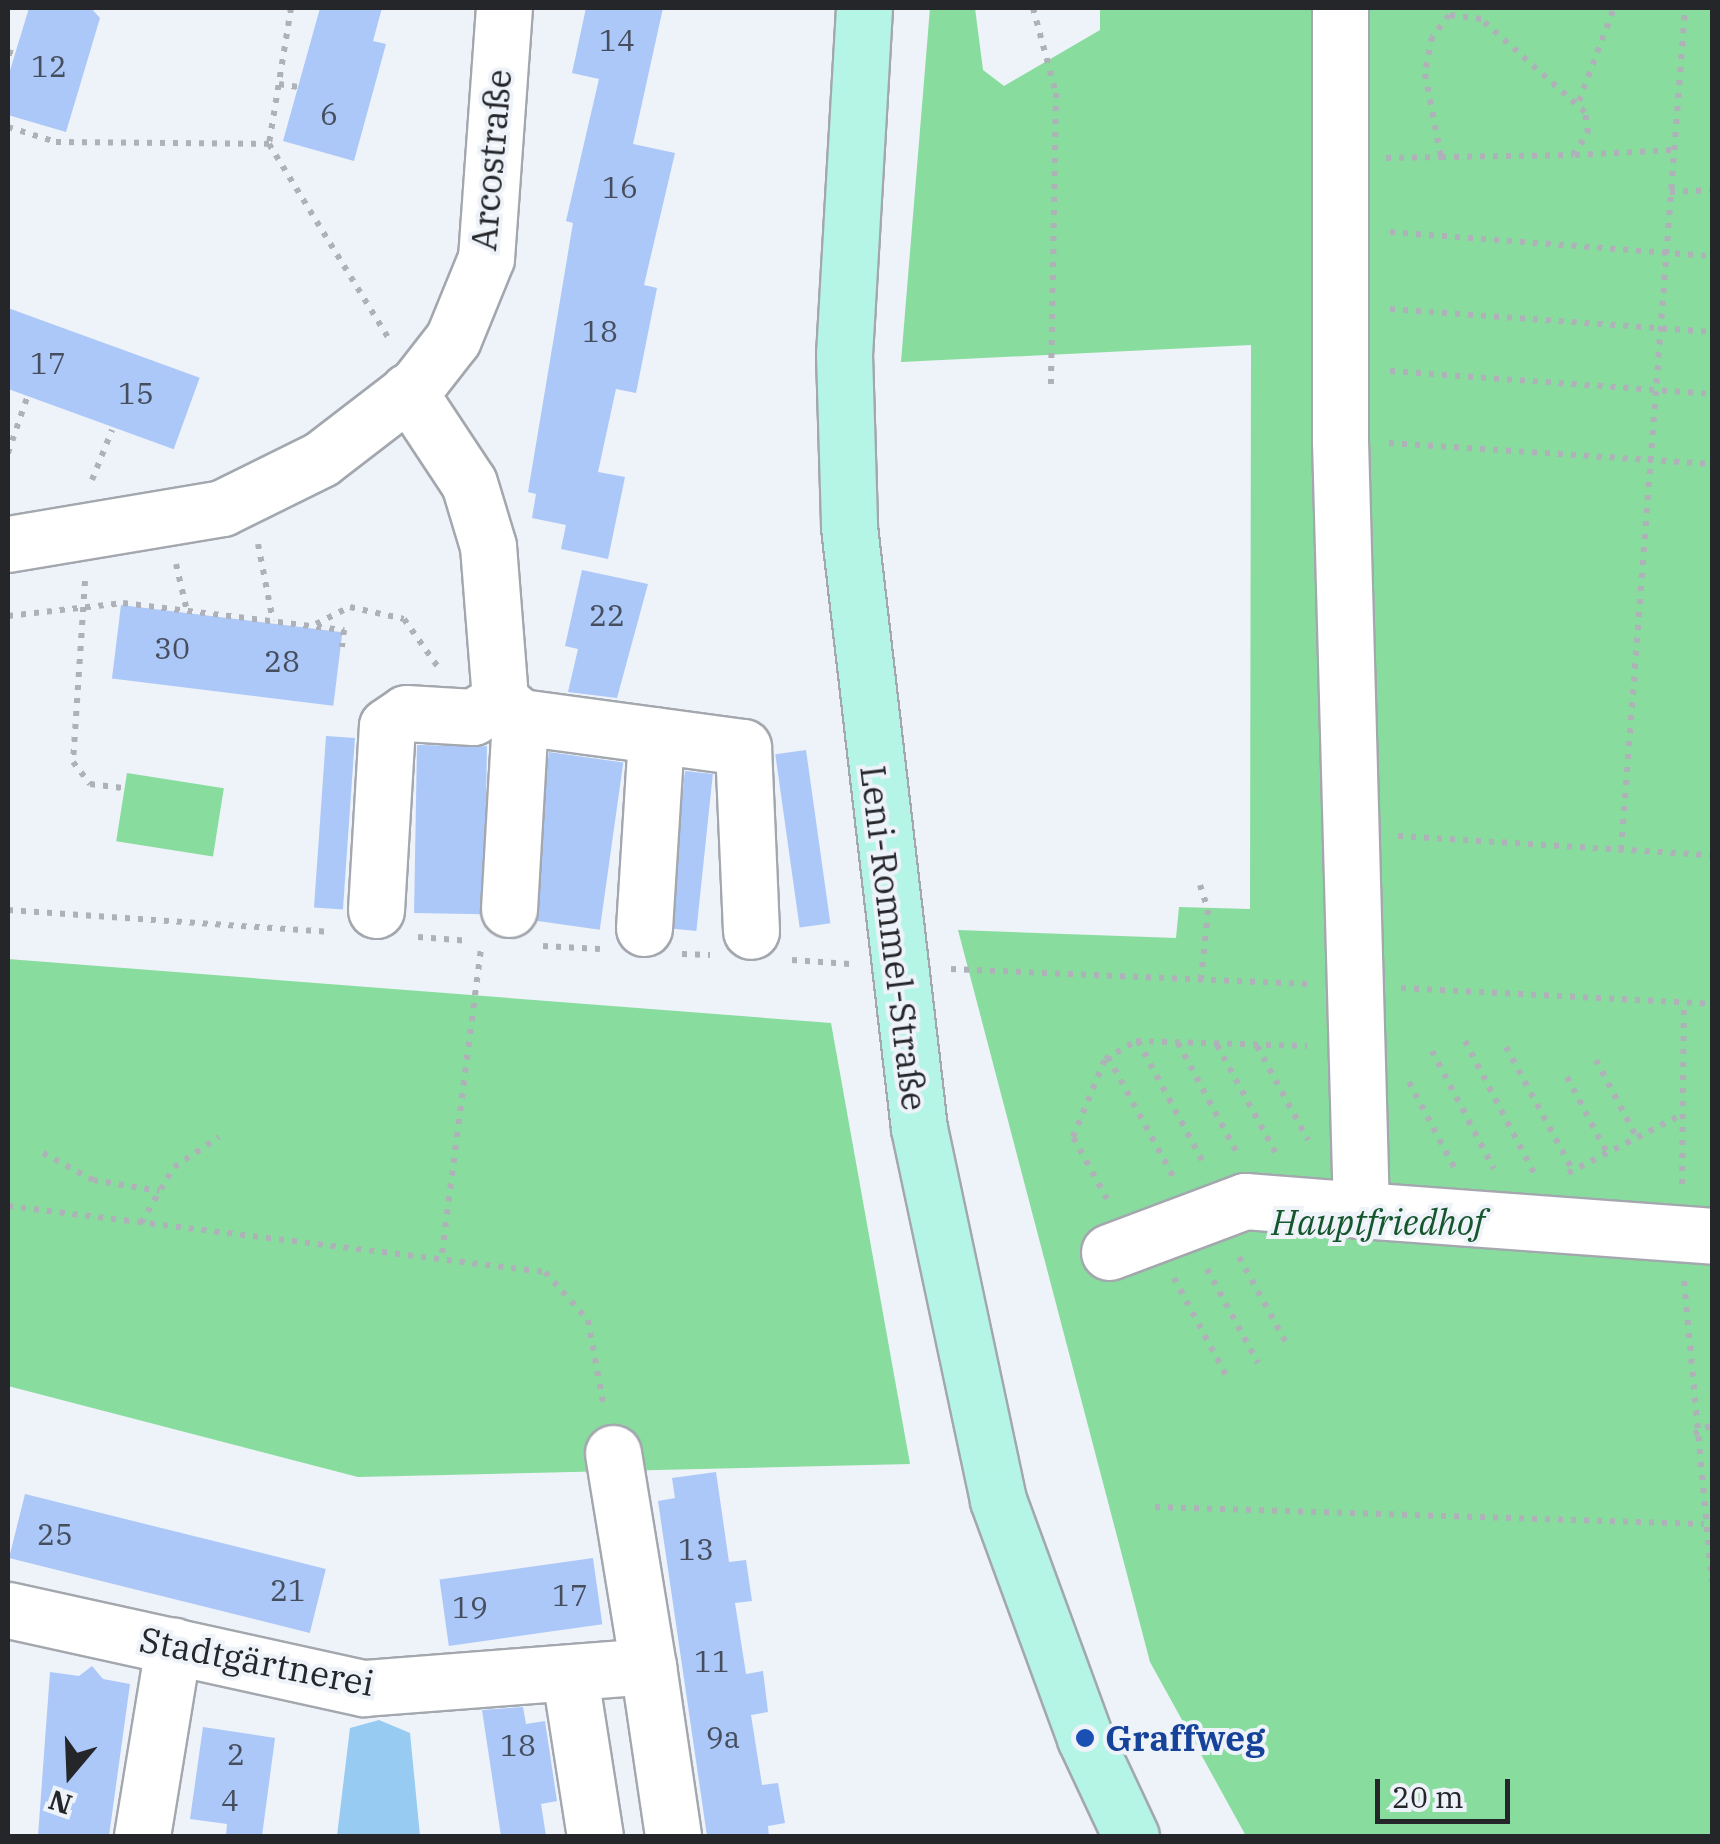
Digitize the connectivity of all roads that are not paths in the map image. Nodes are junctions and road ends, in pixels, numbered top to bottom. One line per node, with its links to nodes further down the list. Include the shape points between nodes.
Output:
1 (504, 8): 4 (street, Arcostraße, via 486,258 452,339)
2 (864, 8): 23 (main road, Leni-Rommel-Straße, via 844,354 848,508 917,968 919,1128 998,1500 1078,1721)
3 (1340, 8): 12 (street, via 1340,440)
4 (404, 375): 5 (street, Arcostraße, via 321,459 222,508); 6 (street, via 468,483 488,546)
5 (8, 544)
6 (498, 711): 7 (street); 8 (street, via 406,713 388,726); 9 (street)
7 (656, 735): 10 (street); 11 (street, via 743,747)
8 (374, 926)
9 (503, 935)
10 (638, 943)
11 (752, 949)
12 (1361, 1210): 13 (street); 14 (street, via 1492,1202)
13 (1197, 1220)
14 (1697, 1235)
15 (613, 1453): 18 (street)
16 (8, 1610): 17 (street, Stadtgärtnerei)
17 (173, 1646): 19 (street, Stadtgärtnerei, via 364,1688); 20 (street)
18 (648, 1666): 19 (street, Stadtgärtnerei); 22 (street)
19 (570, 1677): 21 (street)
20 (142, 1836)
21 (595, 1836)
22 (673, 1836)
23 (1131, 1836)

